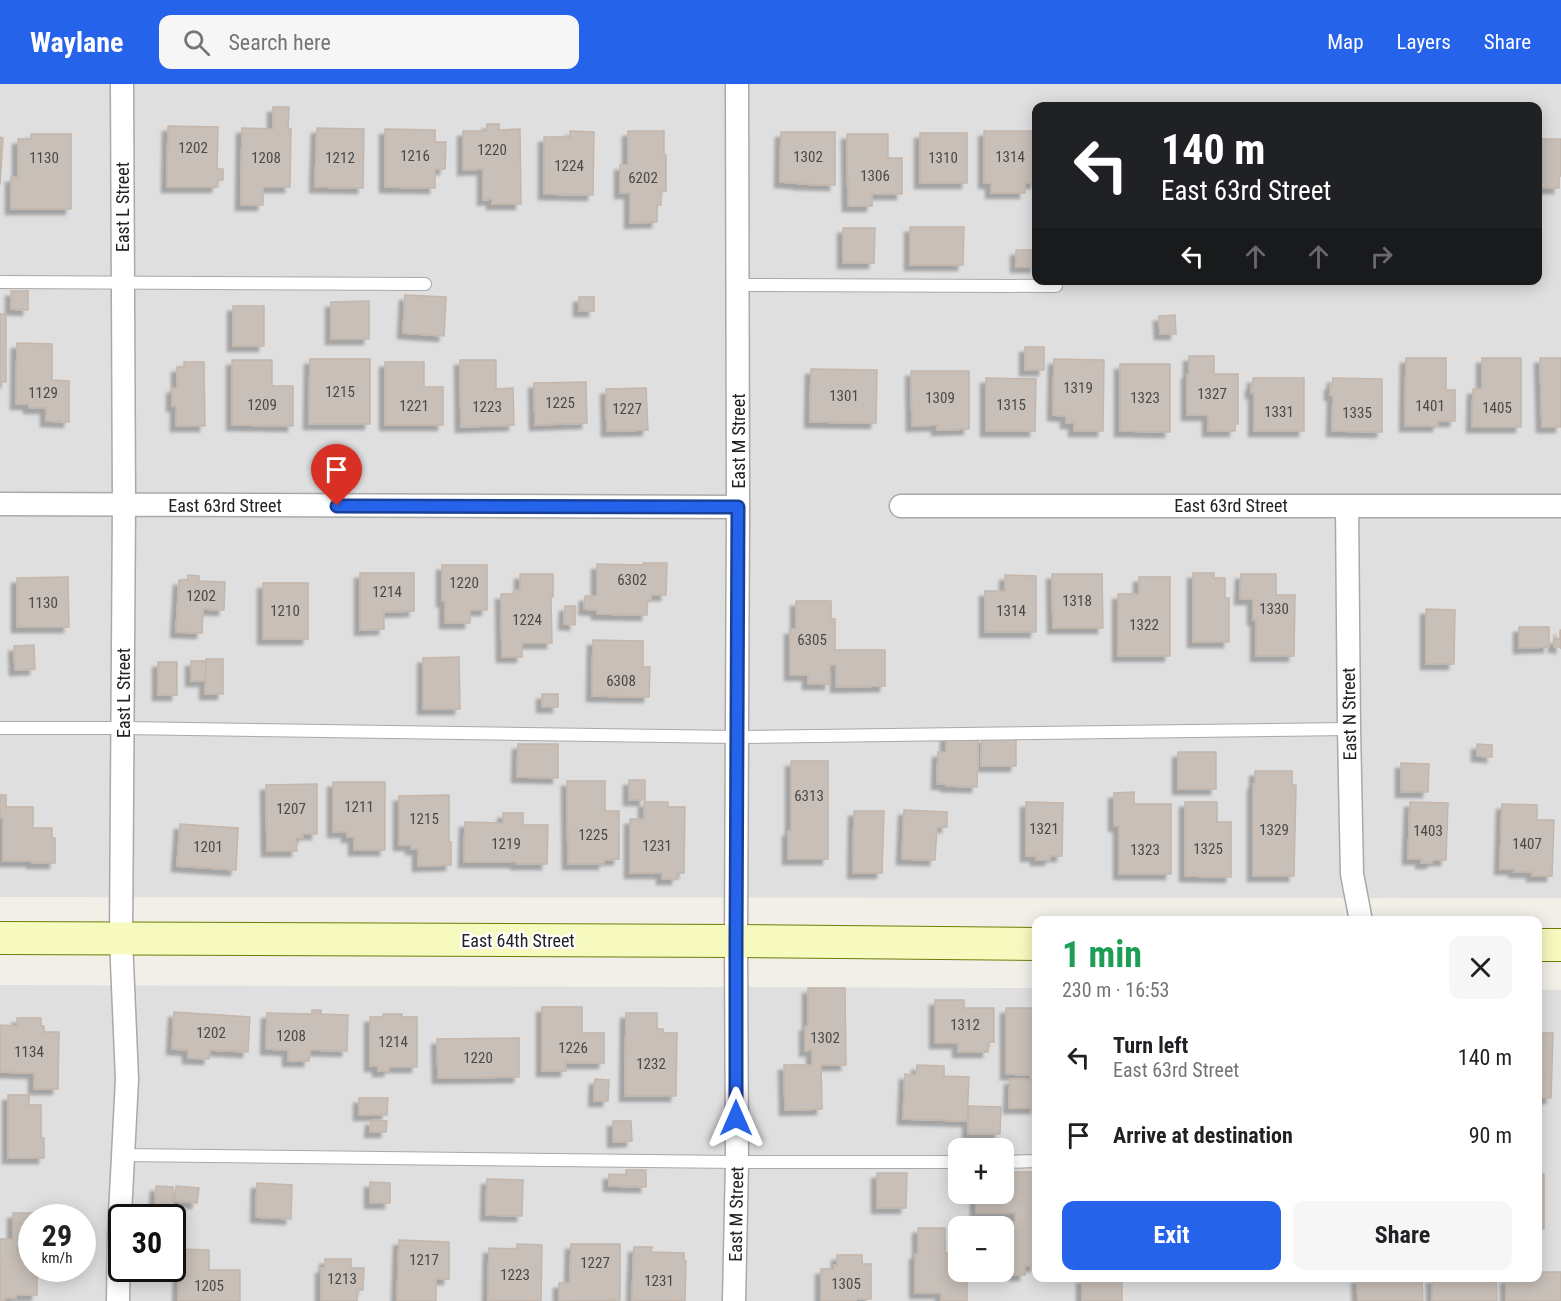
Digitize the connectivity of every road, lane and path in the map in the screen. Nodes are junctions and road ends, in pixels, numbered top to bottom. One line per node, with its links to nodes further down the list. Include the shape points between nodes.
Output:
1 (122, 84): 4 (street, East L Street)
2 (737, 84): 6 (street, East M Street)
3 (0, 282): 4 (lane)
4 (123, 282): 5 (lane); 9 (street, East L Street)
5 (424, 284)
6 (738, 285): 7 (lane); 12 (street, East M Street)
7 (1056, 286)
8 (0, 504): 9 (street, East 63rd Street)
9 (124, 505): 12 (street, East 63rd Street); 15 (street, East L Street)
10 (901, 506): 13 (street, East 63rd Street)
11 (1561, 506): 13 (street, East 63rd Street)
12 (738, 507): 17 (street, East M Street)
13 (1347, 507): 16 (street, East N Street)
14 (0, 728): 15 (lane)
15 (123, 728): 17 (lane); 20 (street, East L Street)
16 (1349, 729): 17 (lane); 18 (street, East N Street, via 1352,874)
17 (737, 737): 21 (street, East M Street)
18 (1360, 916)
19 (0, 938): 20 (street, East 64th Street)
20 (121, 939): 21 (street, East 64th Street); 25 (street, East L Street, via 126,1079)
21 (736, 941): 22 (street, East 64th Street); 27 (street, East M Street)
22 (1032, 944)
23 (1542, 945): 24 (street)
24 (1561, 945)
25 (122, 1155): 27 (lane); 30 (street, East L Street)
26 (1032, 1161): 29 (lane)
27 (737, 1162): 28 (lane); 31 (street, East M Street)
28 (948, 1162)
29 (1014, 1162)
30 (118, 1301)
31 (734, 1301)

